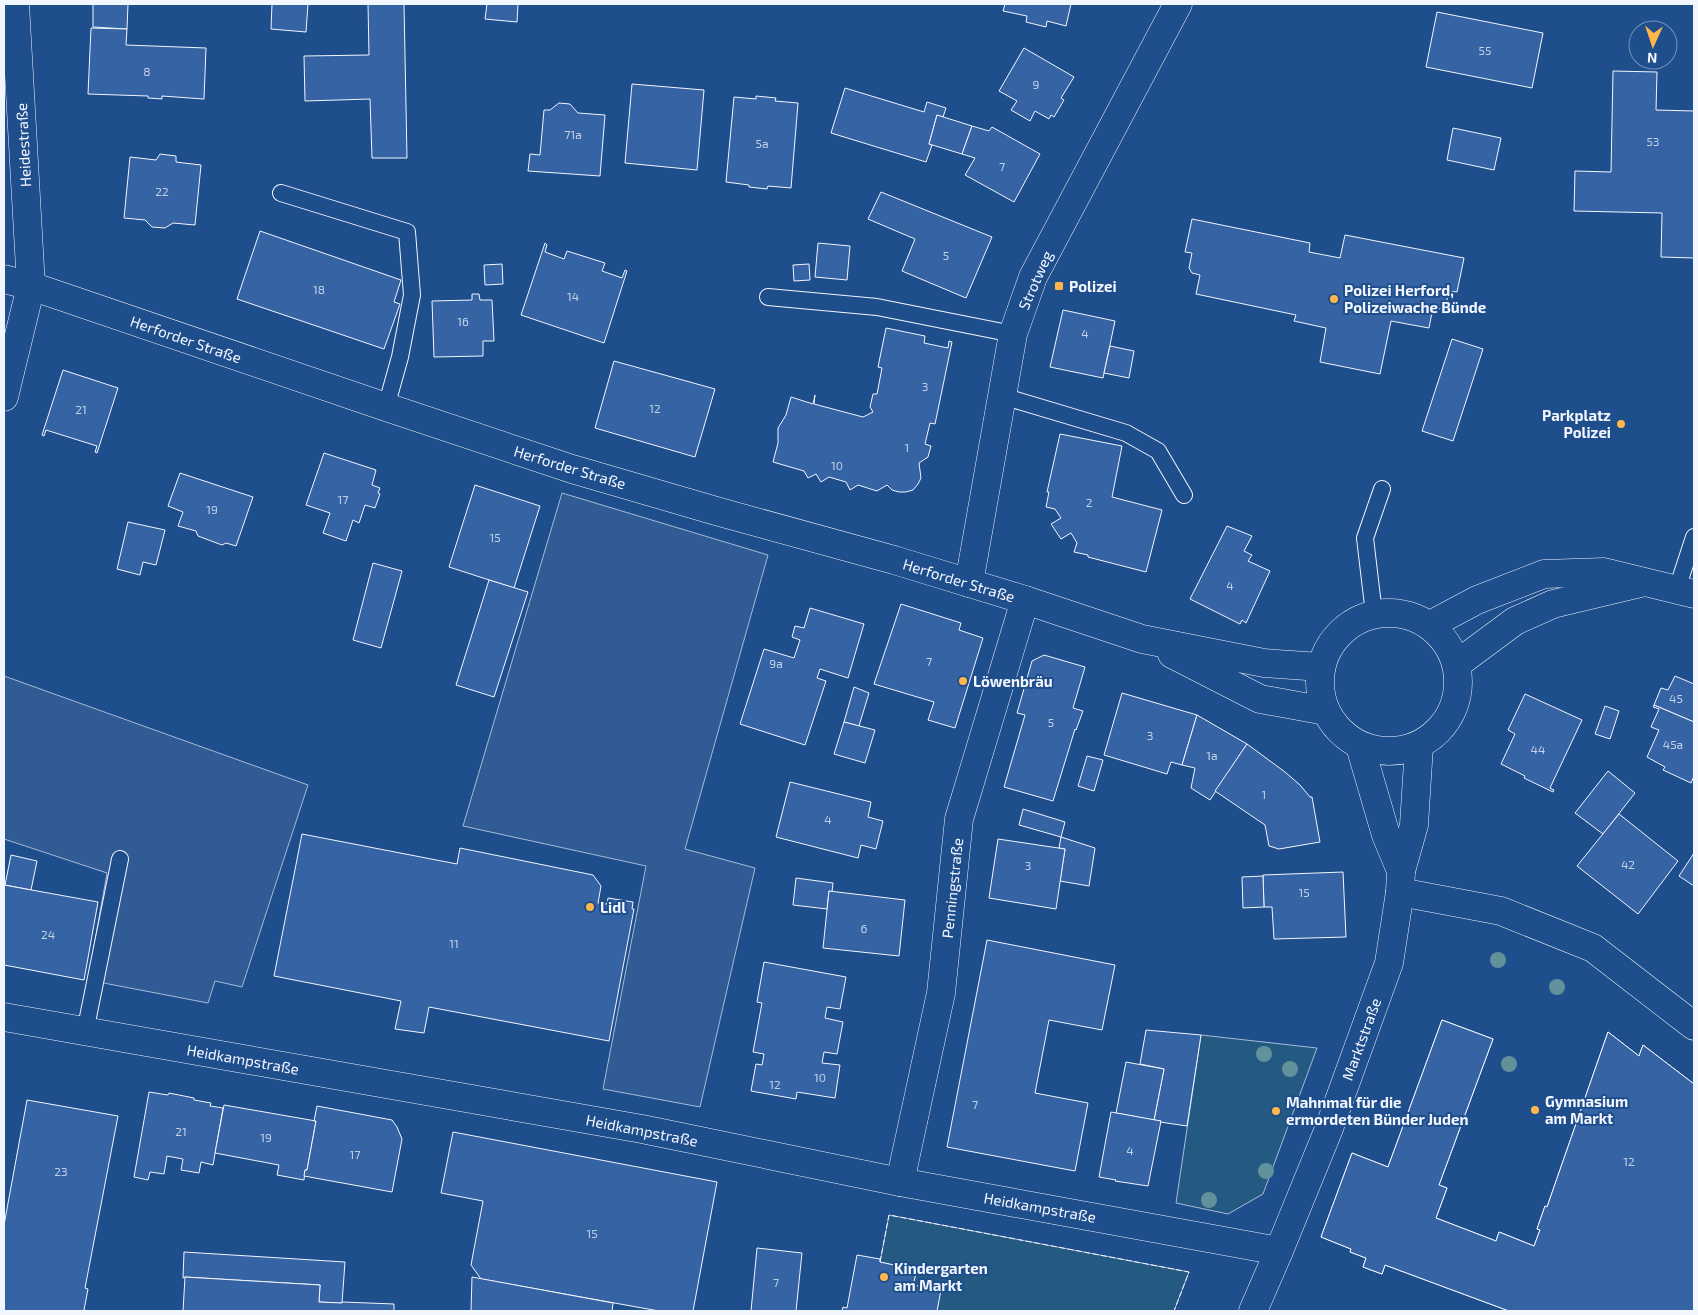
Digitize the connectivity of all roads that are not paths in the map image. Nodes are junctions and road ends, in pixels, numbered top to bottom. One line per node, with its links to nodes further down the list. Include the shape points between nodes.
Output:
1 (15, 4): 5 (street, Heidestraße)
2 (1178, 4): 7 (street, Strotweg, via 1033,277)
3 (281, 194): 10 (lane, via 407,232 412,295)
4 (4, 279): 5 (street, Herforder Straße)
5 (30, 286): 9 (street, Heidestraße); 10 (street, Herforder Straße)
6 (768, 297): 7 (lane, via 877,307)
7 (1013, 334): 8 (street, Strotweg)
8 (1002, 396): 12 (lane, via 1126,433 1158,451); 15 (street, Strotweg)
9 (4, 397)
10 (386, 407): 15 (street, Herforder Straße, via 572,469)
11 (1382, 489): 18 (lane, via 1365,538)
12 (1184, 495)
13 (1694, 537): 16 (lane)
14 (1644, 582): 16 (street); 19 (street, via 1604,572 1544,574 1478,600); 21 (street, via 1554,604 1515,621)
15 (969, 583): 17 (street, Herforder Straße)
16 (1686, 591)
17 (1025, 600): 20 (street, Herforder Straße); 31 (street, Penningstraße, via 959,819 941,993)
18 (1374, 614): 19 (street, via 1403,614); 22 (street, via 1350,624 1332,643)
19 (1430, 625): 21 (street, via 1446,642)
20 (1142, 639): 22 (street, Herforder Straße, via 1264,663); 23 (street, Herforder Straße, via 1260,699)
21 (1457, 664): 25 (street, via 1458,696 1455,704 1444,726)
22 (1321, 667): 23 (street, via 1320,689)
23 (1326, 711): 24 (street, via 1340,732)
24 (1360, 746): 25 (street, via 1390,752); 27 (street)
25 (1419, 746): 27 (street, Marktstraße, via 1414,824)
26 (120, 859): 30 (lane)
27 (1401, 882): 29 (street, via 1501,911 1593,948); 32 (street, Marktstraße, via 1389,964 1328,1131)
28 (4, 1017): 30 (street, Heidkampstraße)
29 (1694, 1026)
30 (85, 1032): 31 (street, Heidkampstraße, via 642,1129)
31 (900, 1182): 32 (street, Heidkampstraße)
32 (1279, 1251): 33 (street, Marktstraße)
33 (1253, 1311)

